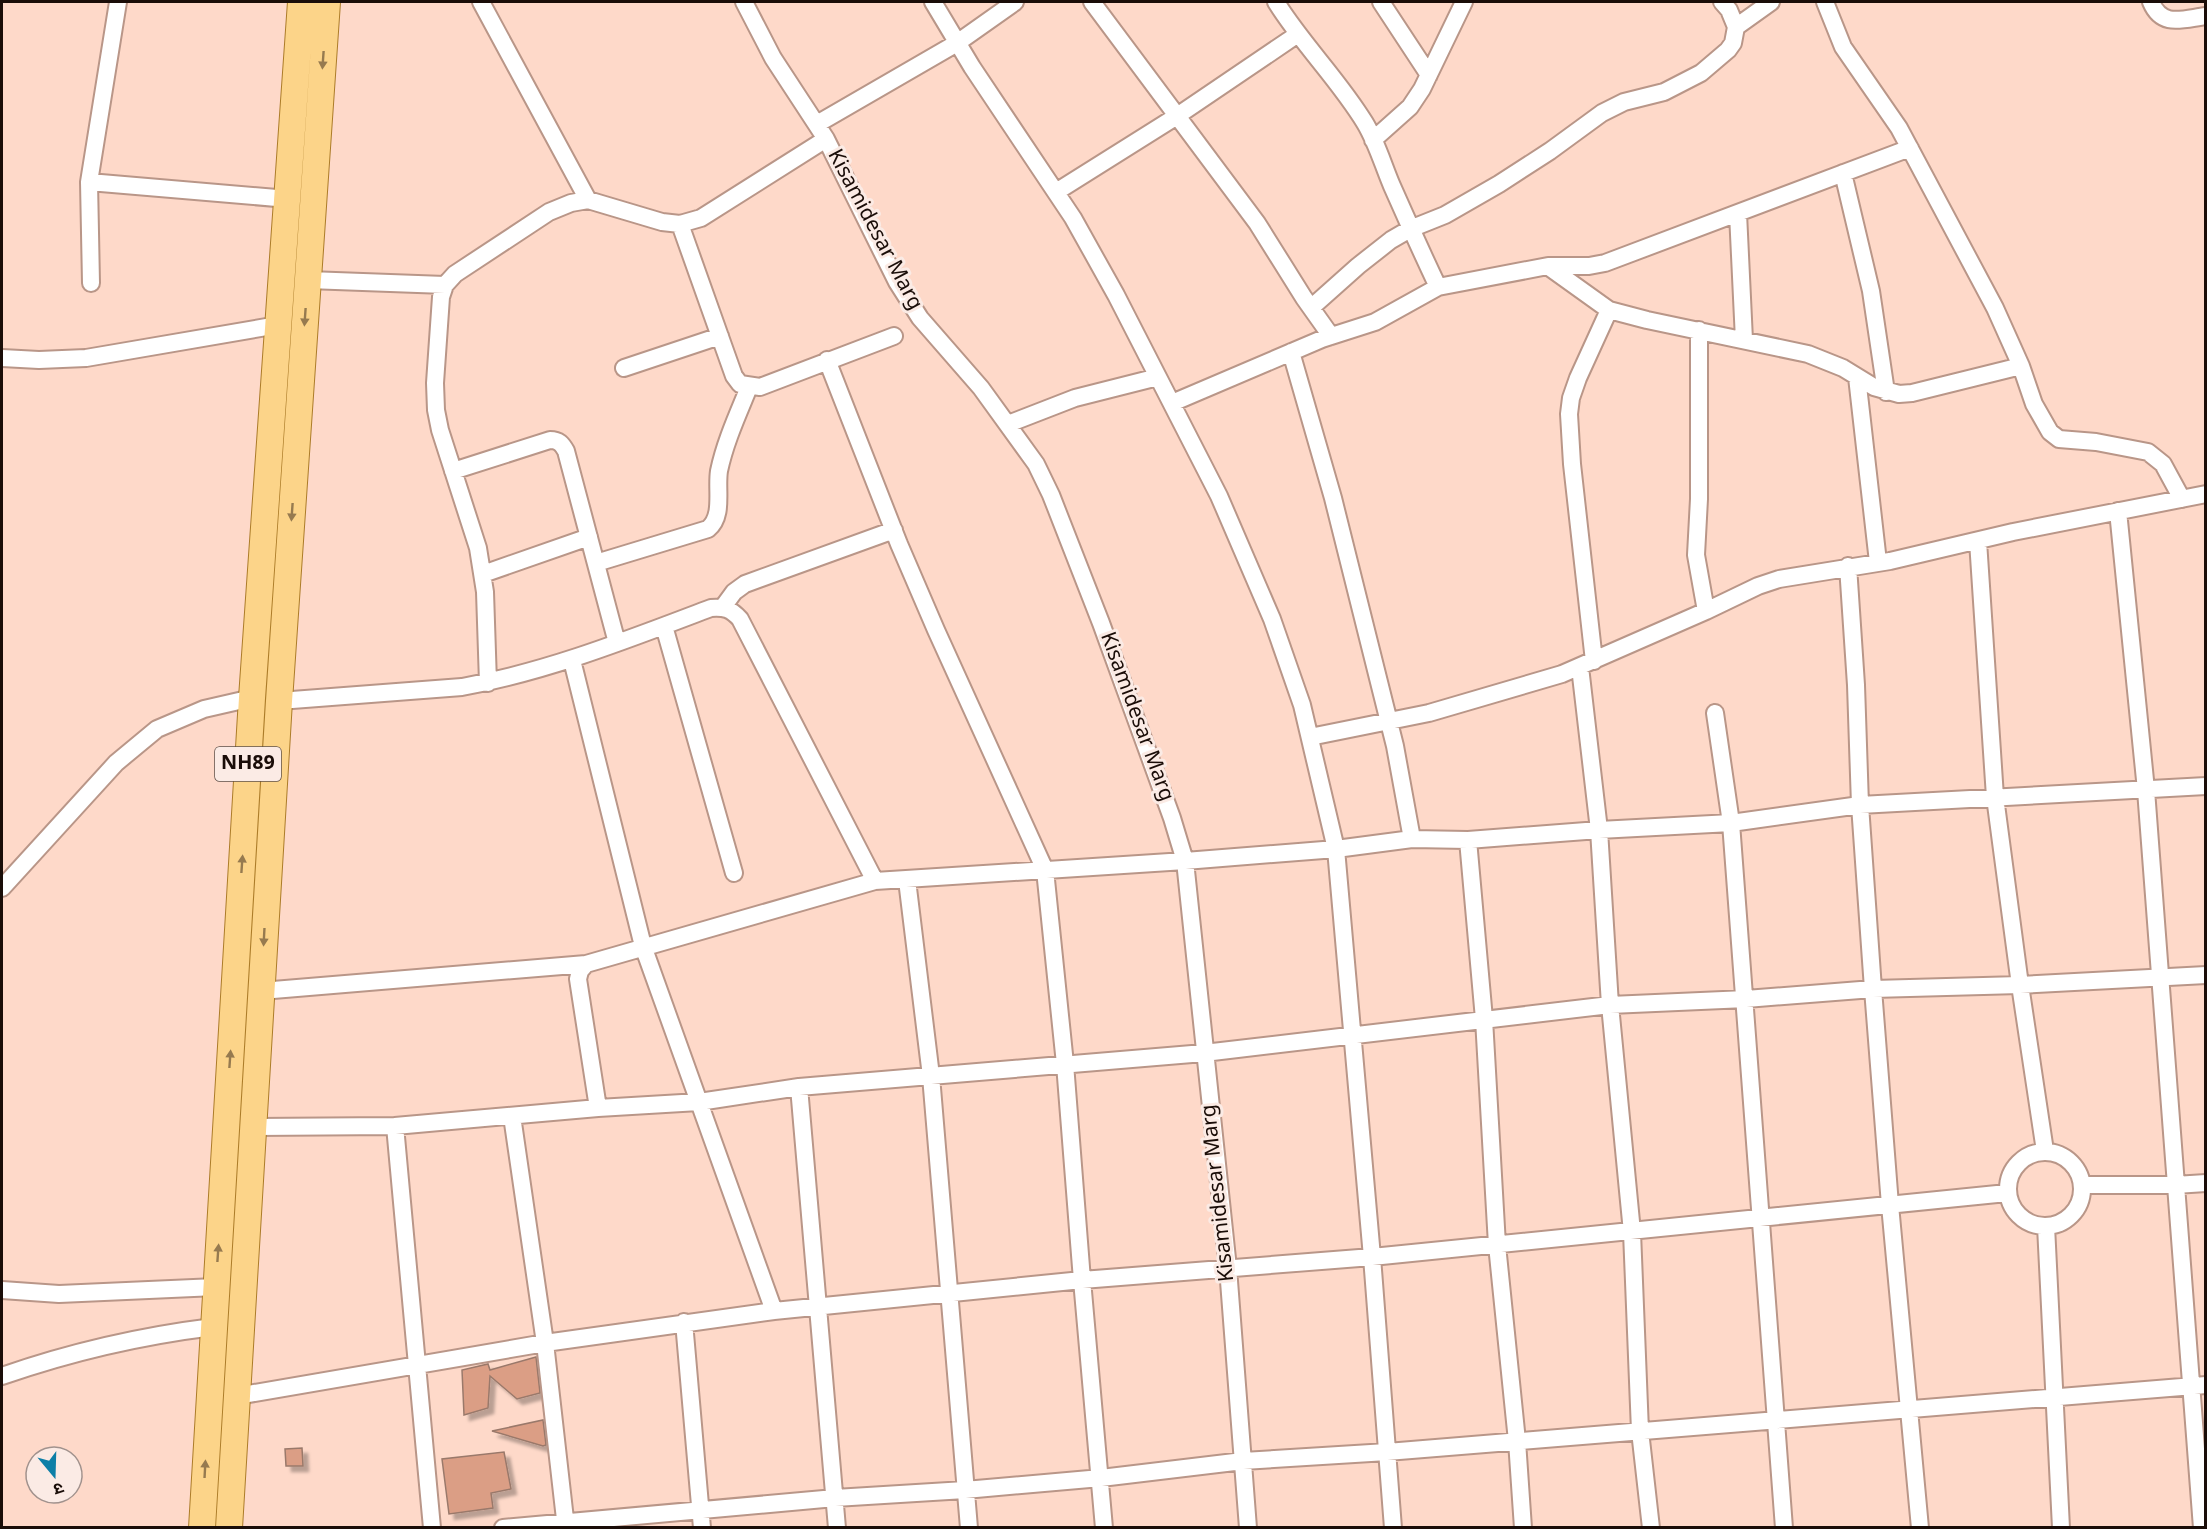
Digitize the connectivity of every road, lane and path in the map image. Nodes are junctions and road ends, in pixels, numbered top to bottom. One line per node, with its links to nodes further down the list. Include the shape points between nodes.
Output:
1 (118, 2): 27 (street)
2 (301, 2): 29 (main road, NH89)
3 (327, 2): 35 (main road, NH89, one-way to 35)
4 (481, 2): 30 (street)
5 (744, 2): 22 (street, Kisamidesar Marg, via 773,58)
6 (933, 2): 19 (street)
7 (1015, 2): 19 (street)
8 (1092, 2): 21 (street)
9 (1276, 2): 18 (street)
10 (1381, 2): 20 (street)
11 (1464, 2): 20 (street)
12 (1722, 2): 17 (street)
13 (1771, 2): 17 (street)
14 (1825, 2): 25 (street, via 1843,47)
15 (2151, 2): 16 (street, via 2156,12 2170,20)
16 (2205, 16)
17 (1736, 27): 33 (street, via 1728,50 1701,72 1664,92 1613,107 1499,184 1445,215)
18 (1298, 34): 21 (street); 24 (street, via 1337,82)
19 (957, 43): 22 (street); 28 (street)
20 (1429, 75): 24 (street, via 1410,107)
21 (1177, 116): 28 (street); 39 (street, via 1257,223)
22 (817, 124): 23 (street, Kisamidesar Marg)
23 (826, 138): 32 (street, via 701,218); 57 (street, Kisamidesar Marg, via 897,282 920,318)
24 (1373, 140): 33 (street)
25 (1910, 148): 26 (street); 50 (street, via 1995,308)
26 (1843, 173): 31 (street); 55 (street, via 1871,291)
27 (89, 182): 29 (street); 36 (street)
28 (1056, 192): 52 (street)
29 (288, 200): 41 (main road, NH89)
30 (588, 200): 32 (street); 37 (street, via 549,212 455,274)
31 (1738, 213): 34 (street, via 1605,263); 46 (street)
32 (680, 224): 43 (street)
33 (1410, 229): 38 (street); 39 (street, via 1365,260)
34 (1548, 266): 38 (street); 40 (street)
35 (308, 280): 37 (street); 77 (main road, NH89, one-way to 77)
36 (91, 284)
37 (445, 285): 58 (street, via 441,297 435,410)
38 (1438, 287): 45 (street, via 1390,316)
39 (1312, 307): 45 (street)
40 (1609, 310): 42 (street); 74 (street, via 1578,378 1569,414)
41 (278, 325): 48 (street, via 86,358); 76 (main road, NH89)
42 (1699, 330): 46 (street); 70 (street, via 1696,555)
43 (720, 336): 51 (street); 54 (street, via 734,376)
44 (894, 336): 49 (street)
45 (1331, 336): 47 (street)
46 (1744, 340): 53 (street, via 1818,357)
47 (1291, 352): 56 (street); 79 (street, via 1333,498)
48 (2, 358)
49 (827, 360): 54 (street, via 760,387); 62 (street)
50 (2021, 366): 55 (street, via 1911,393); 60 (street, via 2034,404 2050,432 2059,439 2148,453 2163,464)
51 (624, 368)
52 (1158, 377): 56 (street); 57 (street, via 1075,398)
53 (1857, 377): 55 (street); 66 (street)
54 (749, 387): 65 (street, via 719,472 714,524)
55 (1886, 392)
56 (1172, 403): 80 (street, via 1219,496 1269,611)
57 (1008, 424): 90 (street, Kisamidesar Marg, via 1036,464 1051,495)
58 (453, 471): 63 (street, via 557,440 566,451); 68 (street)
59 (2205, 494): 60 (street)
60 (2182, 499): 61 (street)
61 (2118, 511): 64 (street); 82 (street)
62 (894, 530): 69 (street, via 745,584); 91 (street)
63 (589, 537): 65 (street); 68 (street)
64 (1978, 541): 66 (street); 83 (street)
65 (596, 562): 72 (street)
66 (1878, 562): 67 (street)
67 (1848, 567): 70 (street, via 1779,579); 84 (street)
68 (483, 574): 75 (street)
69 (723, 607): 71 (street); 94 (street, via 740,619)
70 (1706, 611): 74 (street)
71 (664, 626): 72 (street); 92 (street)
72 (616, 643): 73 (street)
73 (572, 660): 75 (street); 96 (street)
74 (1587, 664): 79 (street, via 1534,683); 86 (street)
75 (488, 682): 77 (street)
76 (252, 698): 95 (street, via 204,709 158,729 116,763); 129 (main road, NH89, one-way to 76)
77 (279, 701): 102 (main road, NH89, one-way to 102)
78 (1715, 713): 85 (street)
79 (1389, 722): 80 (street); 87 (street)
80 (1310, 737): 89 (street)
81 (2205, 786): 82 (street)
82 (2146, 790): 83 (street); 99 (street)
83 (1995, 797): 84 (street); 100 (street)
84 (1860, 805): 85 (street); 101 (street)
85 (1731, 823): 86 (street); 103 (street)
86 (1599, 830): 88 (street); 104 (street)
87 (1412, 839): 88 (street); 89 (street)
88 (1468, 840): 105 (street)
89 (1336, 849): 90 (street); 106 (street)
90 (1185, 861): 91 (street); 107 (street, Kisamidesar Marg)
91 (1045, 870): 93 (street); 108 (street)
92 (734, 873)
93 (907, 880): 94 (street); 109 (street)
94 (875, 881): 96 (street)
95 (2, 888)
96 (643, 946): 97 (street); 111 (street)
97 (586, 964): 102 (street); 112 (street, via 578,979)
98 (2205, 975): 99 (street)
99 (2160, 978): 100 (street); 119 (street)
100 (2020, 985): 101 (street); 116 (street)
101 (1873, 990): 103 (street); 121 (street)
102 (261, 991): 115 (main road, NH89)
103 (1746, 999): 104 (street); 122 (street)
104 (1610, 1005): 105 (street); 124 (street)
105 (1484, 1019): 106 (street); 125 (street)
106 (1352, 1037): 107 (street); 126 (street)
107 (1204, 1053): 108 (street); 127 (street, Kisamidesar Marg)
108 (1065, 1064): 109 (street); 128 (street)
109 (931, 1076): 110 (street); 131 (street)
110 (799, 1087): 111 (street); 132 (street)
111 (699, 1102): 112 (street); 133 (street)
112 (598, 1108): 113 (street)
113 (512, 1116): 114 (street); 136 (street)
114 (395, 1126): 115 (street); 137 (street)
115 (253, 1127): 140 (main road, NH89)
116 (2045, 1151): 118 (street, via 2071,1161); 120 (street, via 2017,1164 2009,1177)
117 (2205, 1183): 119 (street)
118 (2083, 1185): 119 (street); 123 (street, via 2077,1209 2069,1218)
119 (2175, 1185): 139 (street)
120 (2007, 1193): 121 (street); 123 (street, via 2020,1217)
121 (1890, 1205): 122 (street); 142 (street)
122 (1761, 1217): 124 (street); 143 (street)
123 (2046, 1227): 141 (street)
124 (1632, 1232): 125 (street); 144 (street)
125 (1497, 1245): 126 (street); 145 (street)
126 (1372, 1257): 127 (street); 146 (street)
127 (1228, 1268): 128 (street); 147 (street, Kisamidesar Marg)
128 (1082, 1280): 131 (street); 148 (street)
129 (216, 1287): 130 (street, via 59,1294); 135 (main road, NH89)
130 (2, 1290)
131 (948, 1295): 132 (street); 149 (street)
132 (818, 1306): 133 (street); 150 (street)
133 (774, 1311): 134 (street)
134 (684, 1322): 136 (street); 151 (street)
135 (213, 1327): 138 (street, via 83,1350); 153 (main road, NH89, one-way to 135)
136 (545, 1342): 137 (street); 152 (street)
137 (416, 1366): 140 (street); 155 (street)
138 (2, 1376)
139 (2199, 1386): 141 (street); 168 (street)
140 (237, 1395): 154 (main road, NH89)
141 (2053, 1397): 142 (street); 167 (street)
142 (1910, 1408): 143 (street); 166 (street)
143 (1775, 1420): 144 (street); 165 (street)
144 (1640, 1431): 145 (street); 164 (street)
145 (1517, 1441): 146 (street); 163 (street)
146 (1387, 1452): 147 (street); 162 (street)
147 (1243, 1461): 148 (street); 161 (street, Kisamidesar Marg)
148 (1101, 1478): 149 (street); 160 (street)
149 (965, 1490): 150 (street); 159 (street)
150 (835, 1498): 151 (street); 158 (street)
151 (701, 1509): 152 (street); 157 (street)
152 (566, 1524): 156 (street)
153 (202, 1527)
154 (229, 1527)
155 (432, 1527)
156 (503, 1527)
157 (702, 1527)
158 (837, 1527)
159 (969, 1527)
160 (1104, 1527)
161 (1248, 1527)
162 (1393, 1527)
163 (1523, 1527)
164 (1651, 1527)
165 (1784, 1527)
166 (1920, 1527)
167 (2061, 1527)
168 (2202, 1527)

